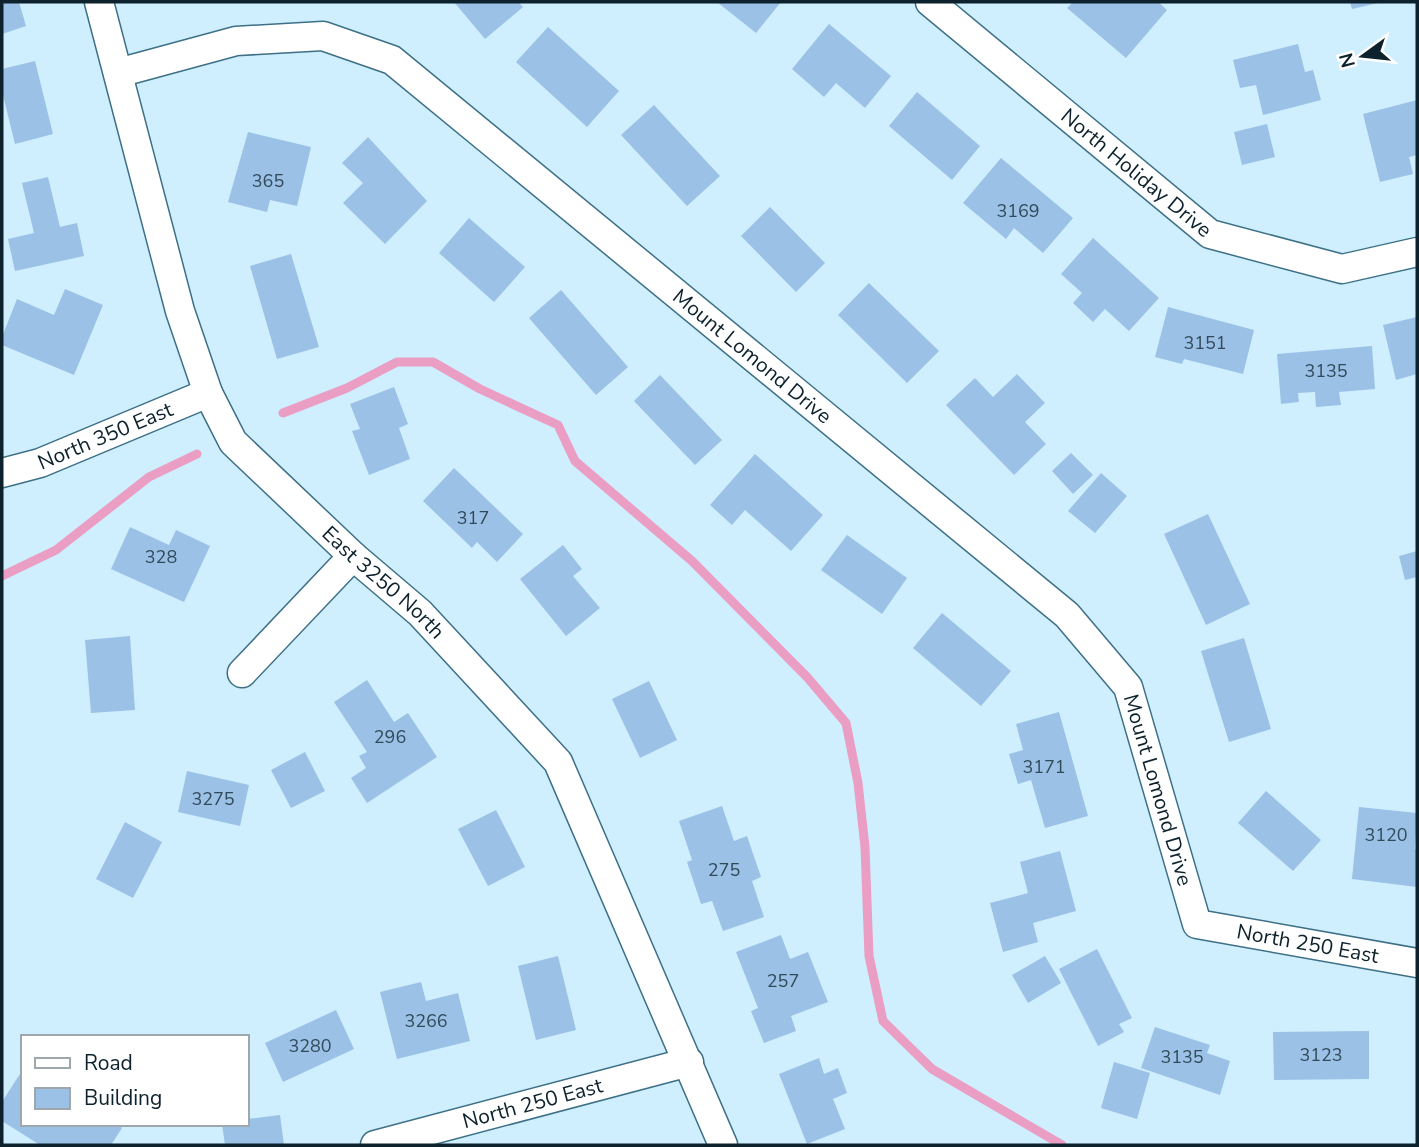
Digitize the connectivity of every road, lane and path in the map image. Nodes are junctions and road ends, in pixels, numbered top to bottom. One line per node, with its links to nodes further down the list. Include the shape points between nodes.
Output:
1 (99, 2): 3 (street, East 3250 North)
2 (930, 2): 4 (street, North Holiday Drive, via 1210,233 1342,270)
3 (118, 73): 5 (street, East 3250 North, via 180,312); 9 (street, Mount Lomond Drive, via 236,41 323,36 392,60 1067,615 1128,687)
4 (1417, 252)
5 (208, 393): 6 (street, North 350 East, via 40,463); 7 (street, East 3250 North, via 233,442)
6 (2, 473)
7 (353, 556): 8 (street); 11 (street, East 3250 North, via 420,613 558,762)
8 (242, 673)
9 (1197, 924): 10 (street, North 250 East)
10 (1417, 963)
11 (689, 1062): 12 (street, North 250 East); 13 (street, East 3250 North)
12 (375, 1145)
13 (723, 1145)

